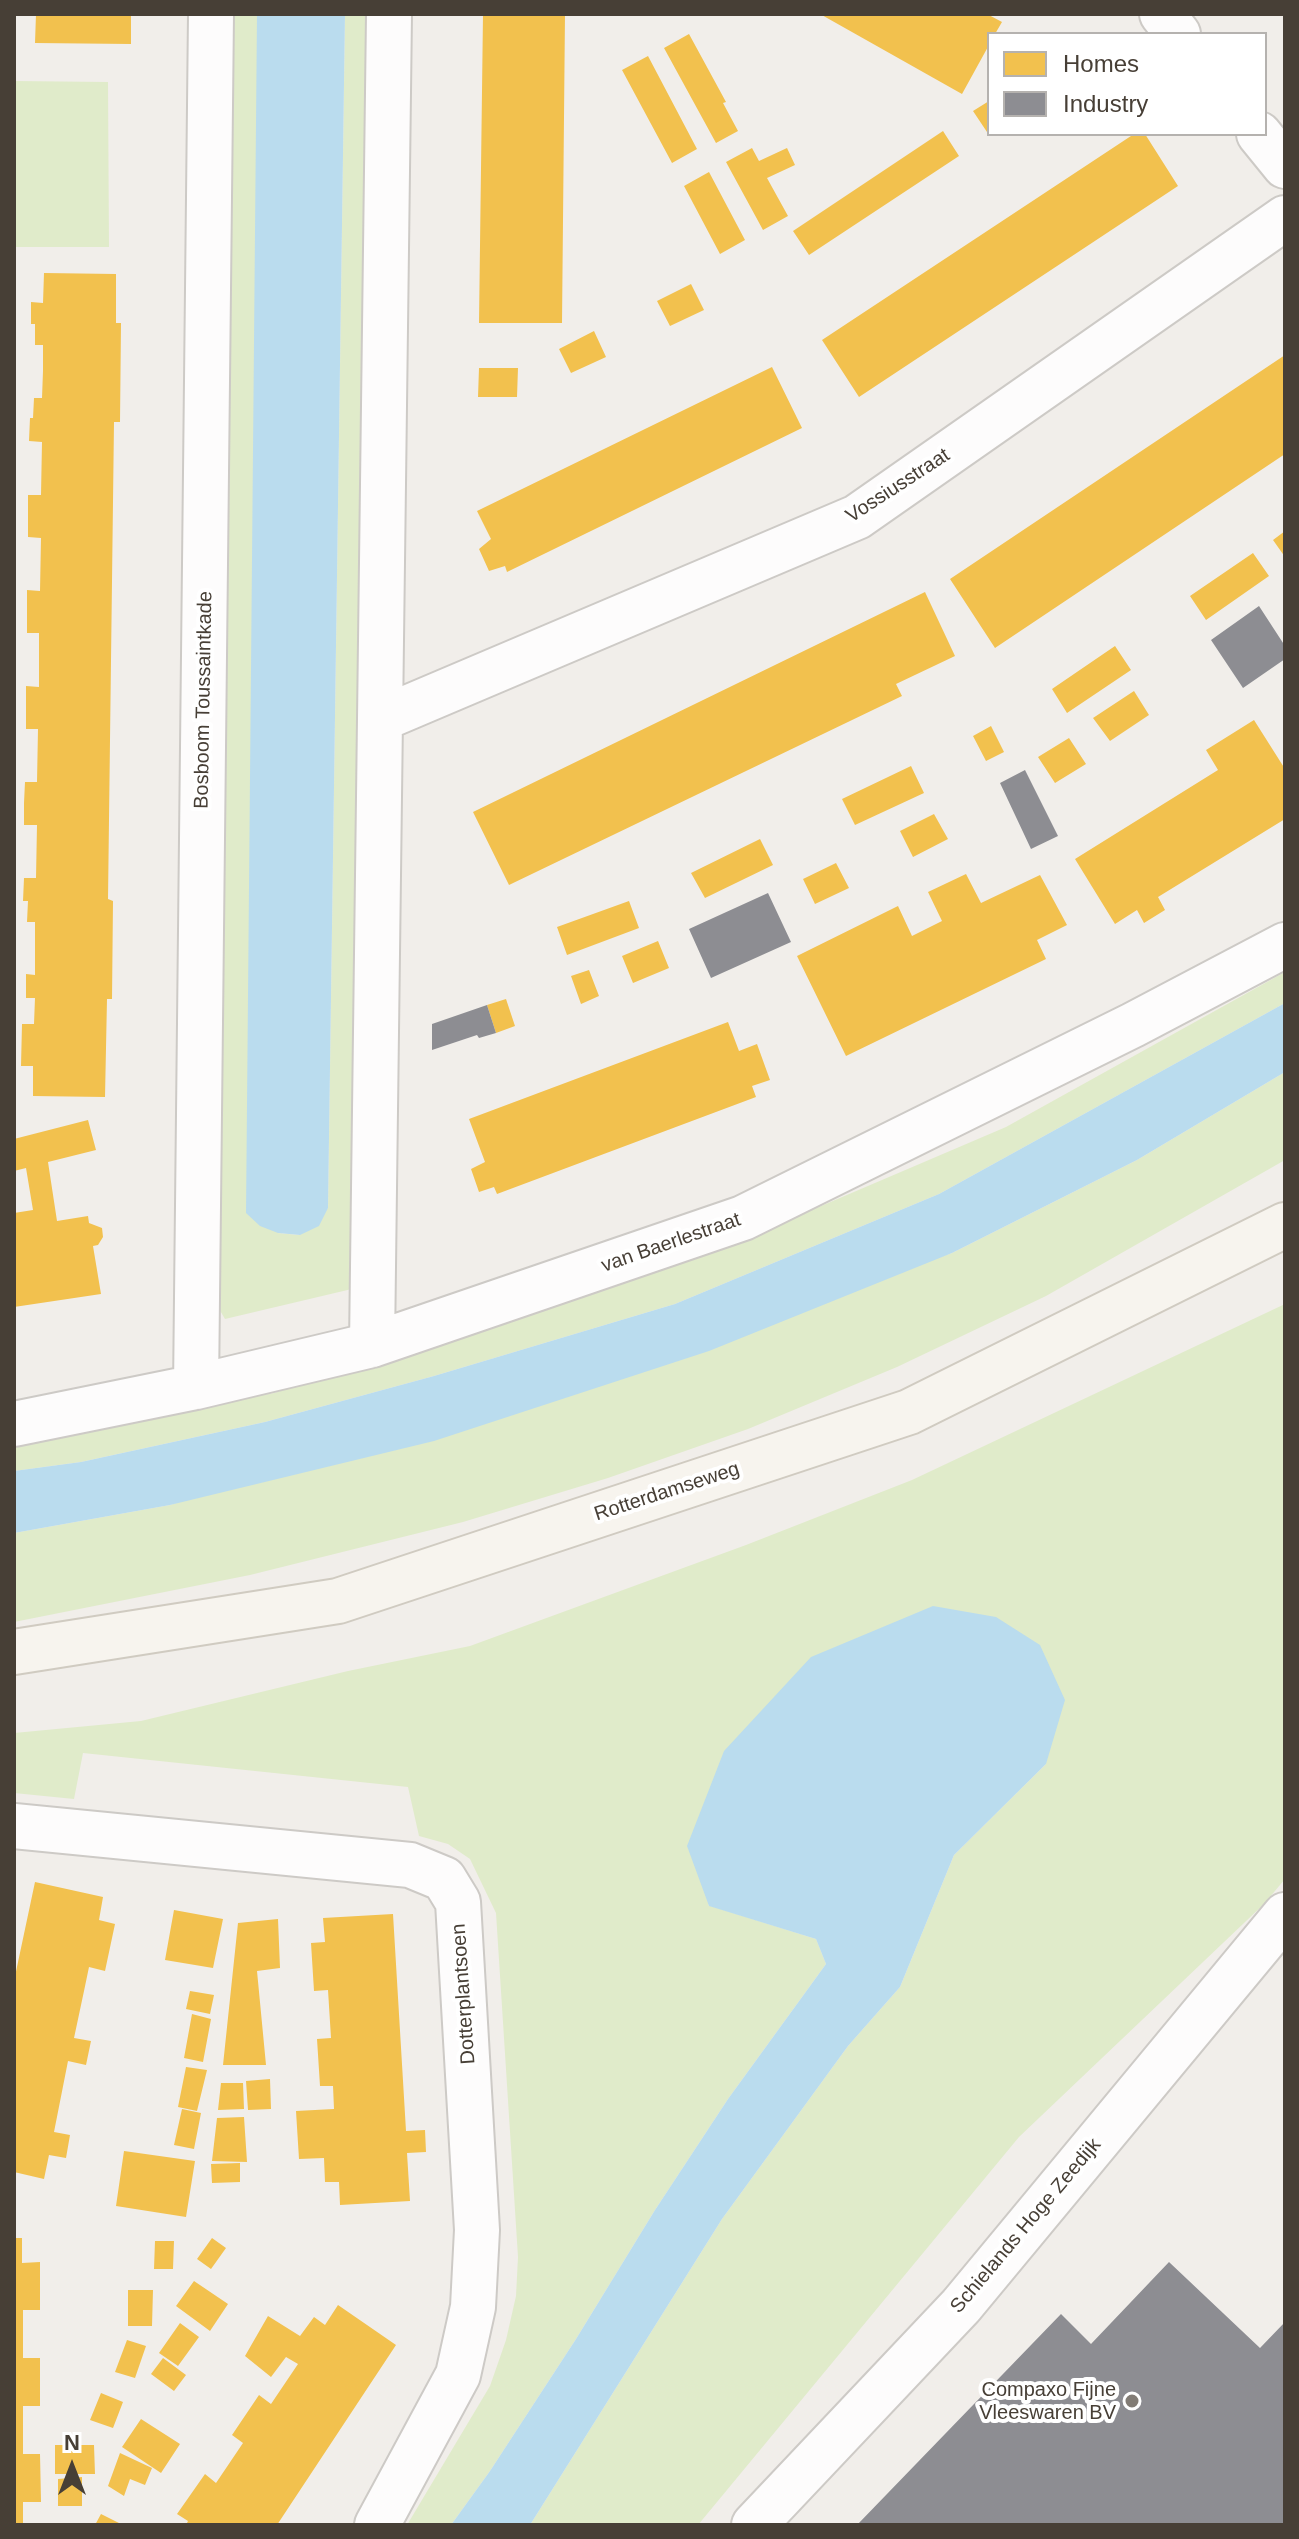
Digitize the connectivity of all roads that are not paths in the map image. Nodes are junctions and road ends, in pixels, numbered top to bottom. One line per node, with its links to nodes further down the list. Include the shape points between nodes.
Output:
1 (211, 14): 12 (street, Bosboom Toussaintkade)
2 (389, 14): 8 (street)
3 (1162, 14): 4 (street)
4 (1176, 32)
5 (1261, 136): 6 (street)
6 (1285, 166)
7 (1285, 218): 8 (street, Vossiusstraat, via 857,517)
8 (381, 719): 11 (street)
9 (1285, 945): 11 (street, van Baerlestraat, via 743,1218)
10 (1285, 1225): 14 (main road, Rotterdamseweg, via 909,1412 338,1601)
11 (372, 1345): 12 (street, van Baerlestraat)
12 (196, 1387): 13 (street, van Baerlestraat)
13 (14, 1424)
14 (14, 1652)
15 (14, 1826): 17 (street, Dotterplantsoen, via 410,1865 444,1879 458,1902 477,2230 473,2307 458,2375)
16 (1285, 1915): 18 (street, Schielands Hoge Zeedijk, via 961,2306)
17 (377, 2525)
18 (754, 2525)

